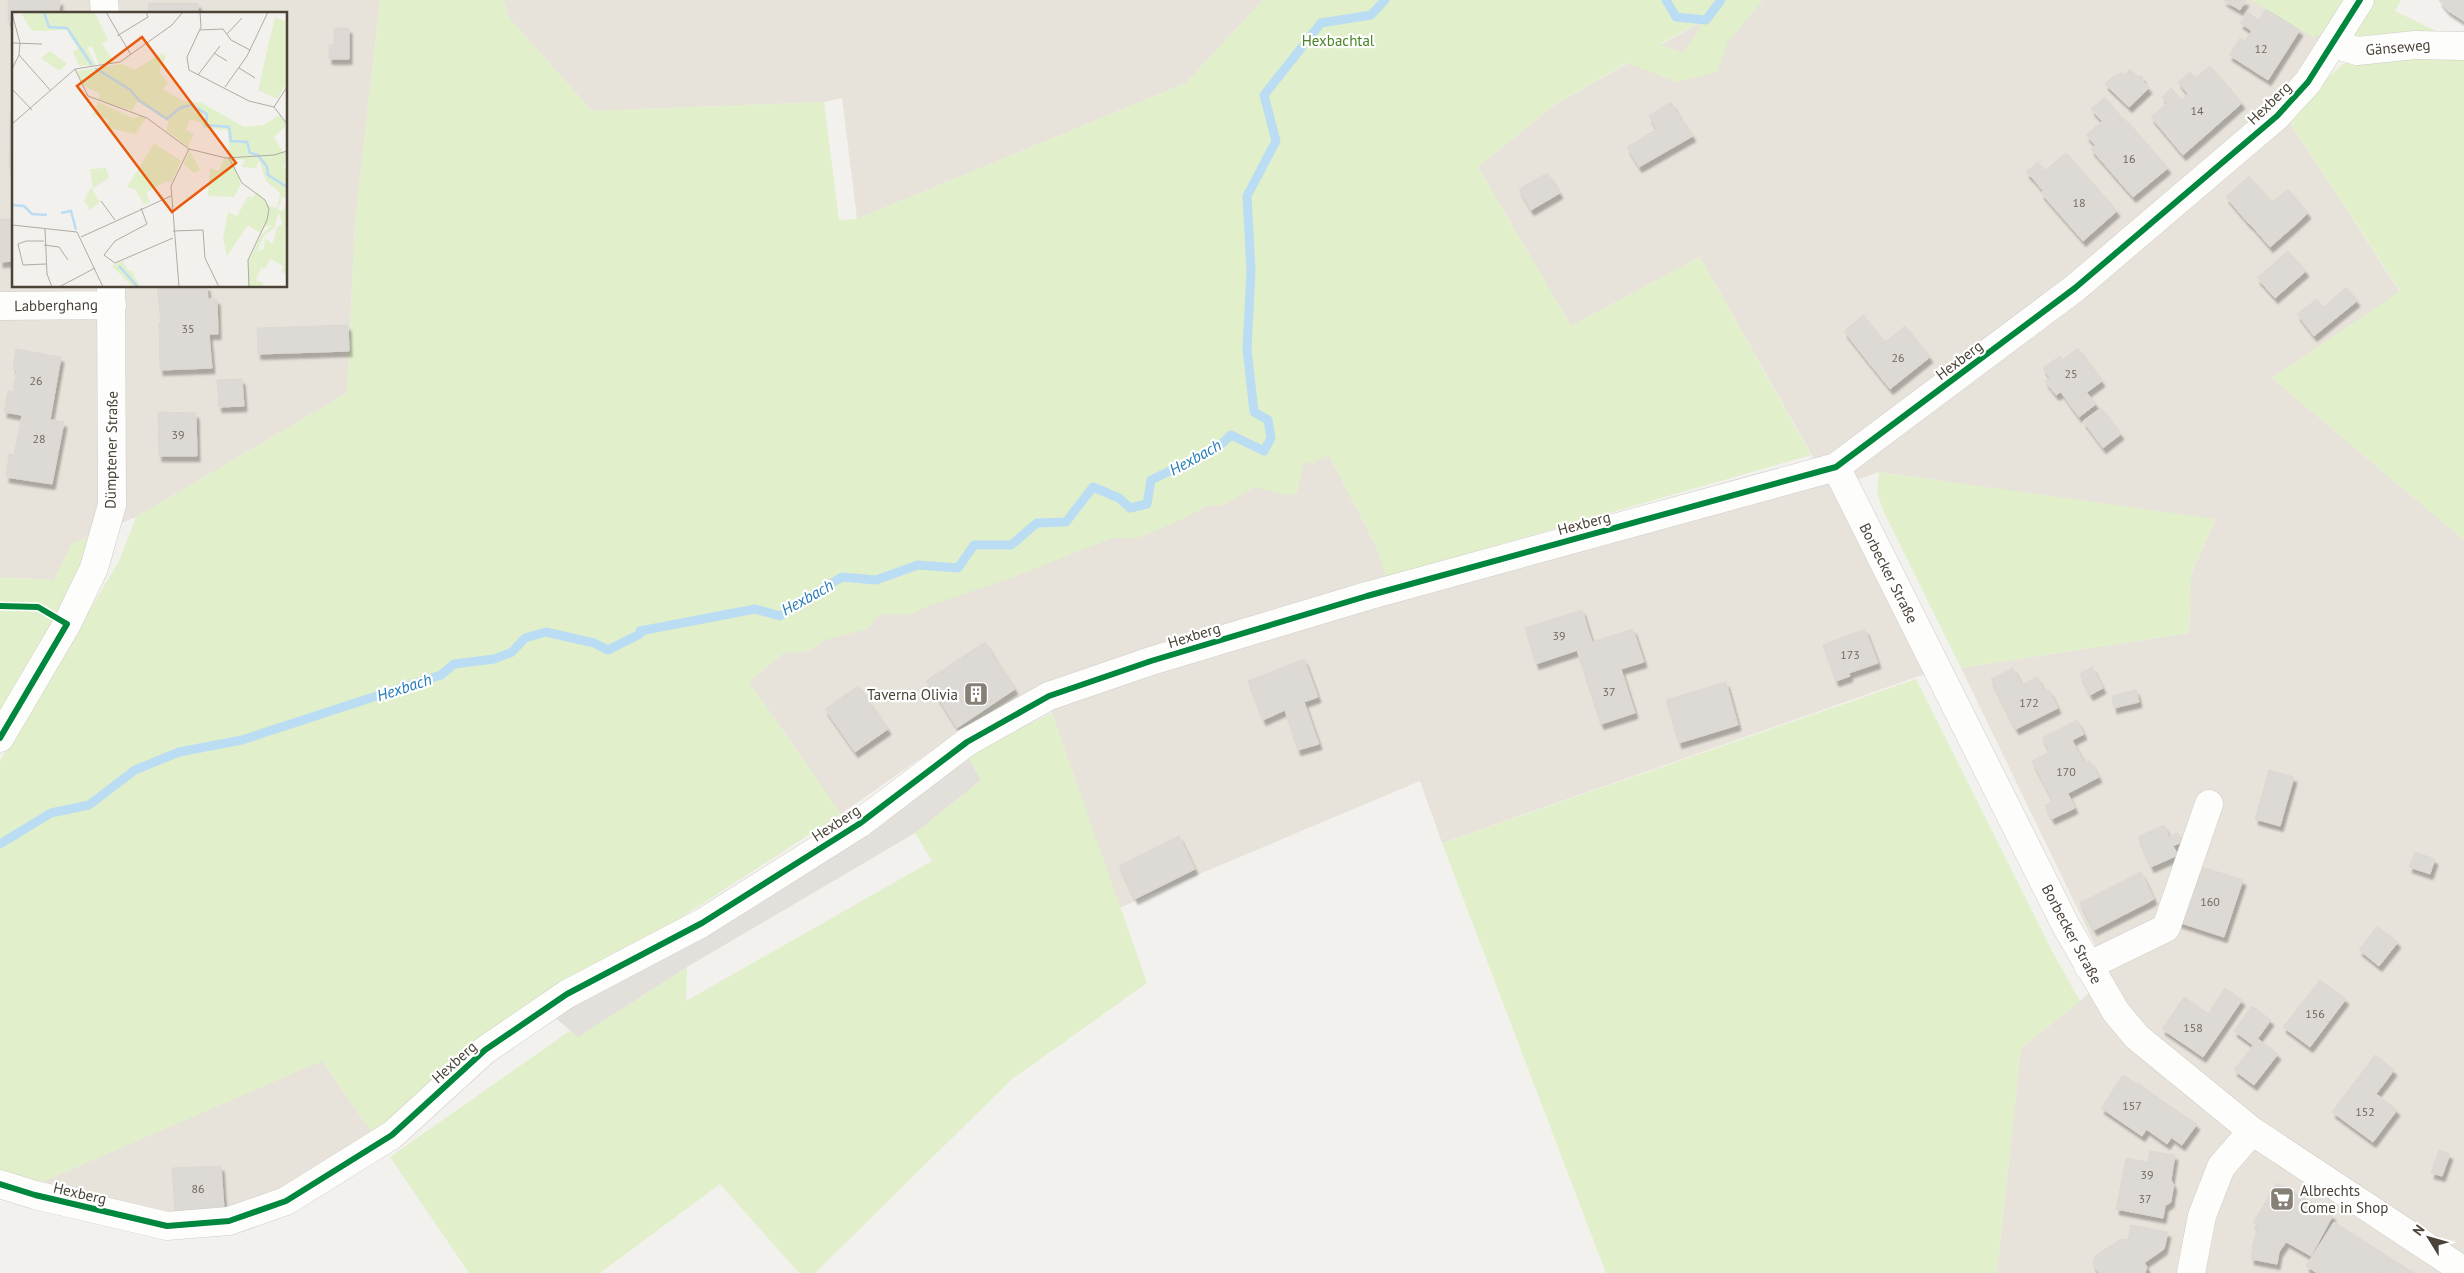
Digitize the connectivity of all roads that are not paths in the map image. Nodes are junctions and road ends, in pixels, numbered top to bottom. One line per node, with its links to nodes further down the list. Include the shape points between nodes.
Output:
1 (2360, 0): 2 (street, Hexberg)
2 (2334, 44): 3 (street, Gänseweg, via 2357,51 2415,45); 6 (street, Hexberg, via 2308,82 2277,116 2076,288)
3 (2464, 46)
4 (112, 296): 5 (street, Labberghang); 7 (street, Dümptener Straße, via 112,505 90,576 67,624)
5 (0, 306)
6 (1836, 467): 9 (street, Borbecker Straße); 11 (street, Hexberg, via 1367,596 1151,661 1049,696 967,742 859,824 702,923 566,994 484,1050 392,1135 339,1171 286,1201 229,1221 167,1226)
7 (0, 738)
8 (2209, 804): 9 (street, via 2166,928)
9 (2088, 966): 10 (street, Borbecker Straße, via 2116,1012 2138,1037)
10 (2252, 1131): 12 (street, Borbecker Straße); 13 (street, via 2221,1167 2202,1216)
11 (0, 1184)
12 (2464, 1271)
13 (2192, 1273)

